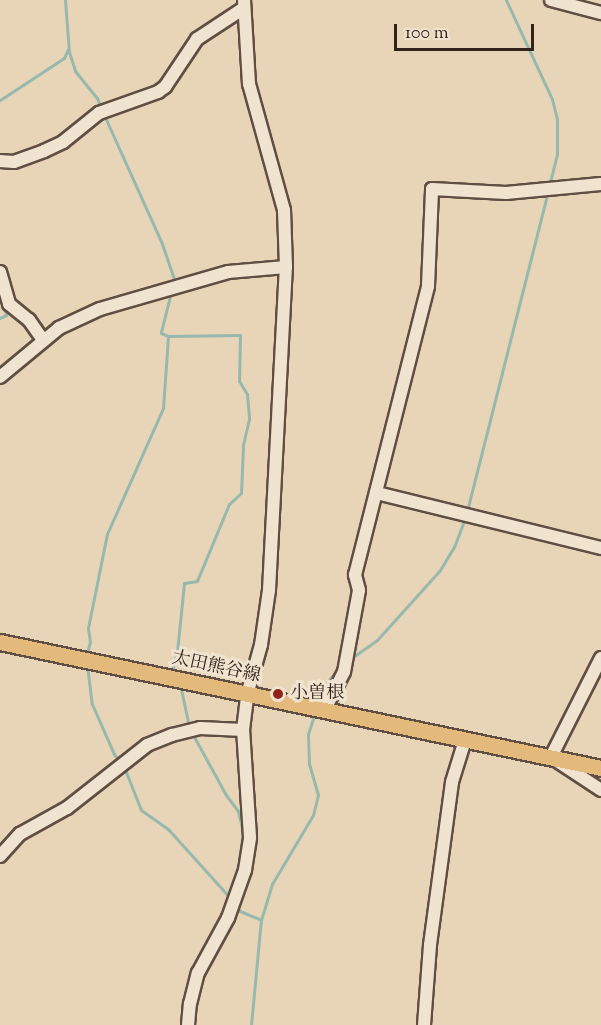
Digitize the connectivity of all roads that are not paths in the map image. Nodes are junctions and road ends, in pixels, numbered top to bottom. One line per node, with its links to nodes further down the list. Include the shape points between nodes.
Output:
1 (551, 0): 3 (street)
2 (244, 4): 4 (street, via 197,39 158,92 102,112 63,142 14,162); 6 (street, via 249,84 284,210)
3 (601, 13)
4 (0, 161)
5 (601, 184): 10 (street, via 506,193 432,189 428,286)
6 (286, 267): 8 (street, via 228,272 179,285 100,309); 14 (street, via 269,590 261,645)
7 (0, 272): 8 (street, via 9,304 29,320)
8 (43, 339): 9 (street)
9 (0, 377)
10 (376, 493): 11 (street); 15 (street, via 355,575 359,590 345,672)
11 (601, 548)
12 (0, 642): 14 (main road, 太田熊谷線)
13 (601, 658): 18 (street)
14 (247, 695): 15 (main road, 太田熊谷線); 16 (street)
15 (318, 710): 17 (main road, 太田熊谷線)
16 (243, 730): 21 (street, via 190,730 147,746 67,808 20,834); 22 (street, via 250,837 245,870 237,897 198,973)
17 (465, 740): 18 (main road, 太田熊谷線); 23 (street, via 452,782 430,945)
18 (551, 757): 19 (main road, 太田熊谷線); 20 (street)
19 (601, 768)
20 (601, 790)
21 (0, 856)
22 (188, 1025)
23 (424, 1025)

